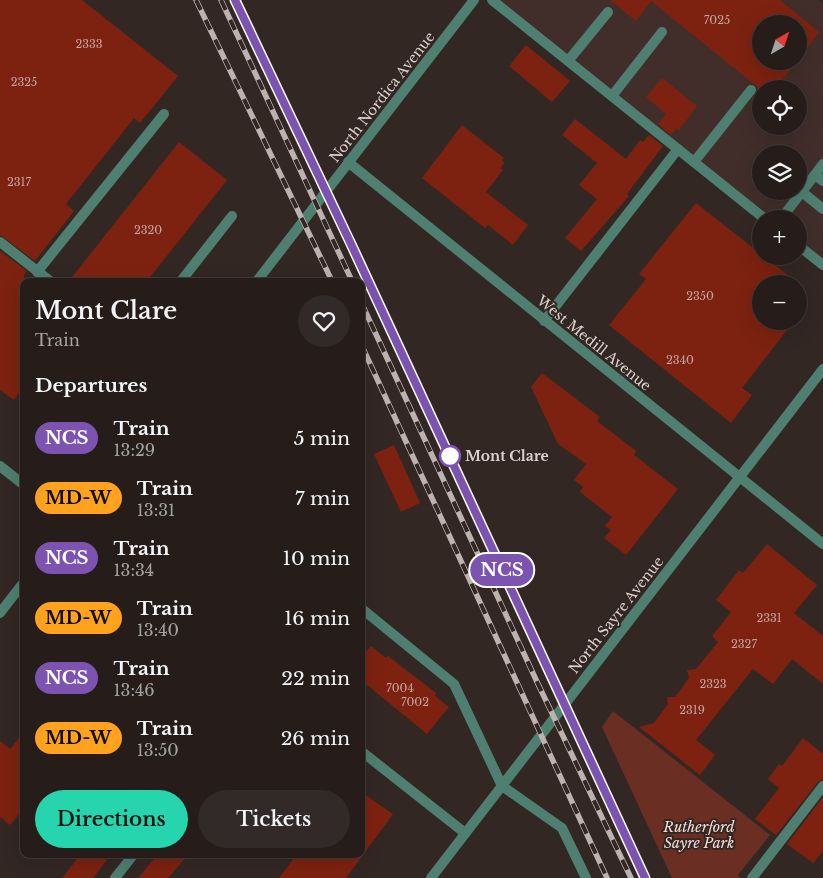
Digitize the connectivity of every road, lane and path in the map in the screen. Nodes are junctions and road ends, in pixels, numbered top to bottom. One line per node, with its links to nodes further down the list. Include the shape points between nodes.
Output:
1 (474, 0): 10 (street, North Nordica Avenue)
2 (492, 0): 5 (street)
3 (608, 12): 5 (street)
4 (662, 32): 7 (street)
5 (568, 61): 7 (street)
6 (751, 90): 11 (street)
7 (612, 96): 9 (street)
8 (164, 114): 24 (street)
9 (678, 149): 11 (street); 28 (street)
10 (348, 162): 27 (street, North Nordica Avenue); 28 (street, West Medill Avenue)
11 (694, 162): 18 (street)
12 (823, 164): 13 (street)
13 (819, 178): 14 (street)
14 (807, 188)
15 (807, 196): 17 (street)
16 (796, 200): 19 (street)
17 (823, 209)
18 (754, 210)
19 (788, 210)
20 (232, 216): 26 (street)
21 (0, 242): 24 (street)
22 (807, 253): 23 (street)
23 (823, 266)
24 (37, 272): 25 (street)
25 (46, 278)
26 (183, 278)
27 (258, 278)
28 (544, 321): 31 (street, West Medill Avenue)
29 (823, 369): 31 (street, North Sayre Avenue)
30 (0, 466): 32 (street)
31 (740, 477): 33 (street, West Medill Avenue); 38 (street, North Sayre Avenue)
32 (20, 482)
33 (823, 544)
34 (20, 587): 36 (street)
35 (365, 611): 38 (street, via 454,684)
36 (0, 613)
37 (365, 754): 40 (street)
38 (502, 786): 40 (street, North Sayre Avenue); 44 (street, via 562,828)
39 (823, 786): 45 (street)
40 (465, 833): 43 (street, North Sayre Avenue)
41 (131, 858): 42 (street)
42 (115, 878)
43 (431, 878)
44 (586, 878)
45 (752, 878)

